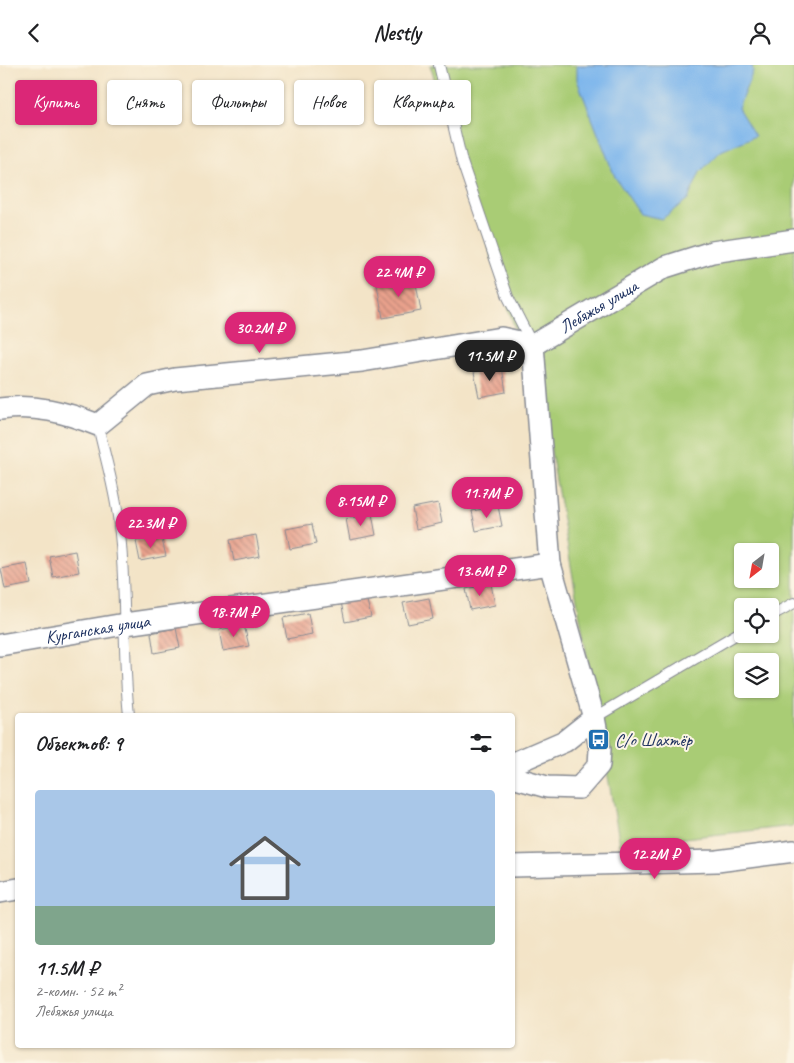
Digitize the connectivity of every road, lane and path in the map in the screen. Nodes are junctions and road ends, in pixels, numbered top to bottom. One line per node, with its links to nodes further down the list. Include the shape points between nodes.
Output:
1 (439, 65): 3 (lane, via 462,162 508,297)
2 (794, 240): 3 (street, Лебяжья улица, via 712,252 674,264)
3 (532, 345): 5 (street, via 501,338 362,361 175,379 147,385); 6 (street)
4 (0, 409): 5 (street, via 47,409)
5 (98, 425): 9 (lane, via 120,525)
6 (550, 563): 9 (street, Курганская улица); 13 (street)
7 (794, 603): 8 (lane)
8 (779, 611)
9 (125, 624): 11 (street, Курганская улица); 12 (lane)
10 (734, 636): 13 (lane)
11 (0, 645)
12 (129, 713)
13 (594, 718): 14 (street, via 565,741); 15 (street, via 600,749 599,765 579,788 547,787)
14 (515, 763)
15 (515, 778)
16 (794, 851): 17 (street, via 718,861)
17 (515, 866)
18 (15, 890): 19 (street)
19 (0, 892)

